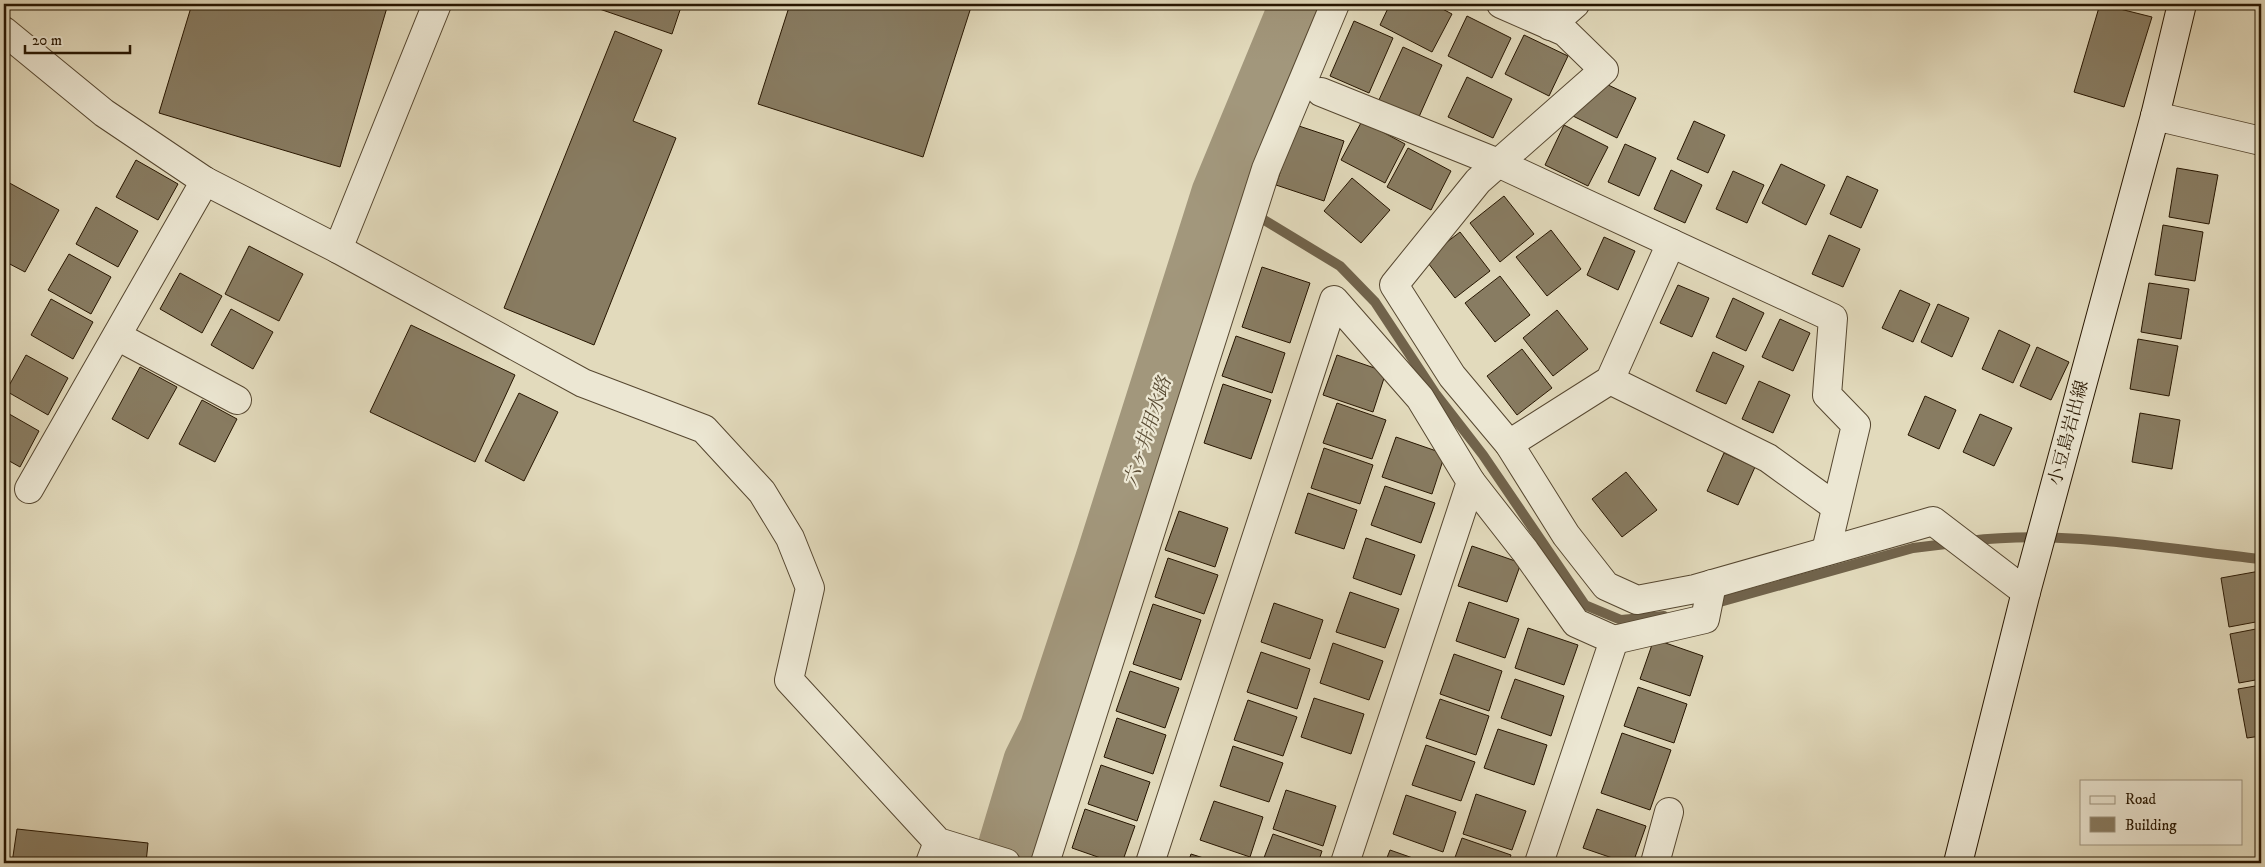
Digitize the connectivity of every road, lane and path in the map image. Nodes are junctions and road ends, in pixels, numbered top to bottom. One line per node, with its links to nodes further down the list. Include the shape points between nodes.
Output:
1 (437, 4): 14 (street)
2 (1335, 4): 29 (street, via 1266,169)
3 (1501, 4): 6 (street)
4 (1575, 4): 6 (street)
5 (2182, 4): 9 (street, 小豆島岩出線)
6 (1550, 26): 11 (street, via 1565,32 1604,70)
7 (4, 31): 12 (street, via 104,113)
8 (1320, 92): 11 (street)
9 (2155, 116): 10 (street); 24 (street, 小豆島岩出線)
10 (2261, 141)
11 (1498, 164): 13 (street); 18 (street, via 1478,182 1394,285 1452,376)
12 (205, 181): 14 (street); 15 (street)
13 (1671, 243): 16 (street); 21 (street, via 1832,318 1827,396 1856,425)
14 (338, 250): 27 (street, via 584,383 704,429 762,492 790,538 810,588 789,680)
15 (117, 336): 17 (street); 20 (street)
16 (1610, 380): 18 (street); 21 (street, via 1768,458)
17 (237, 400)
18 (1509, 444): 23 (street, via 1566,535 1606,586 1637,600)
19 (1471, 482): 25 (street, via 1576,623); 30 (street, via 1420,398 1334,300); 31 (street)
20 (29, 489)
21 (1836, 508): 22 (street)
22 (1826, 551): 23 (street); 24 (street, via 1933,522)
23 (1712, 584): 25 (street, via 1705,619)
24 (2026, 592): 34 (street, 小豆島岩出線)
25 (1614, 640): 32 (street)
26 (1669, 812): 33 (street)
27 (940, 850): 28 (street)
28 (1006, 863)
29 (1045, 863)
30 (1150, 863)
31 (1345, 863)
32 (1539, 863)
33 (1655, 863)
34 (1958, 863)

